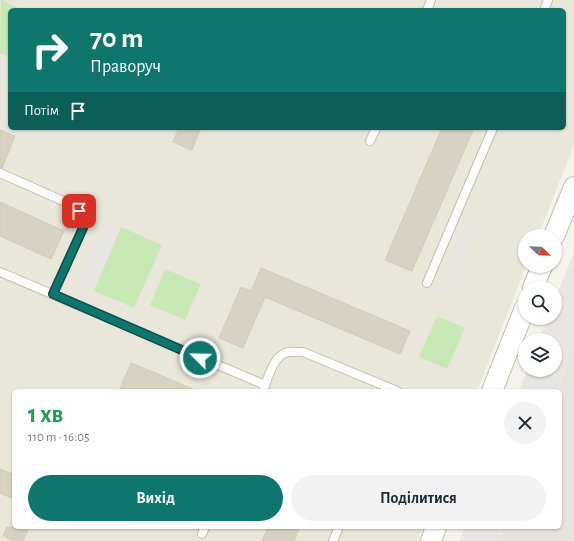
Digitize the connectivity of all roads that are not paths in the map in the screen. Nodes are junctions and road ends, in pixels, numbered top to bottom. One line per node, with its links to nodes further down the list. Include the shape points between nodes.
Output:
1 (375, 130): 3 (lane)
2 (493, 130): 8 (lane)
3 (370, 141)
4 (0, 173): 9 (lane, via 72,205 79,211 83,220 83,228)
5 (574, 187): 6 (street)
6 (557, 229)
7 (0, 272): 9 (lane)
8 (427, 284)
9 (53, 294): 11 (lane)
10 (518, 325): 13 (street)
11 (264, 388): 12 (lane, via 276,361 284,354 303,352)
12 (391, 389)
13 (493, 389)
14 (338, 529): 16 (lane)
15 (435, 529): 17 (street)
16 (333, 541)
17 (431, 541)

